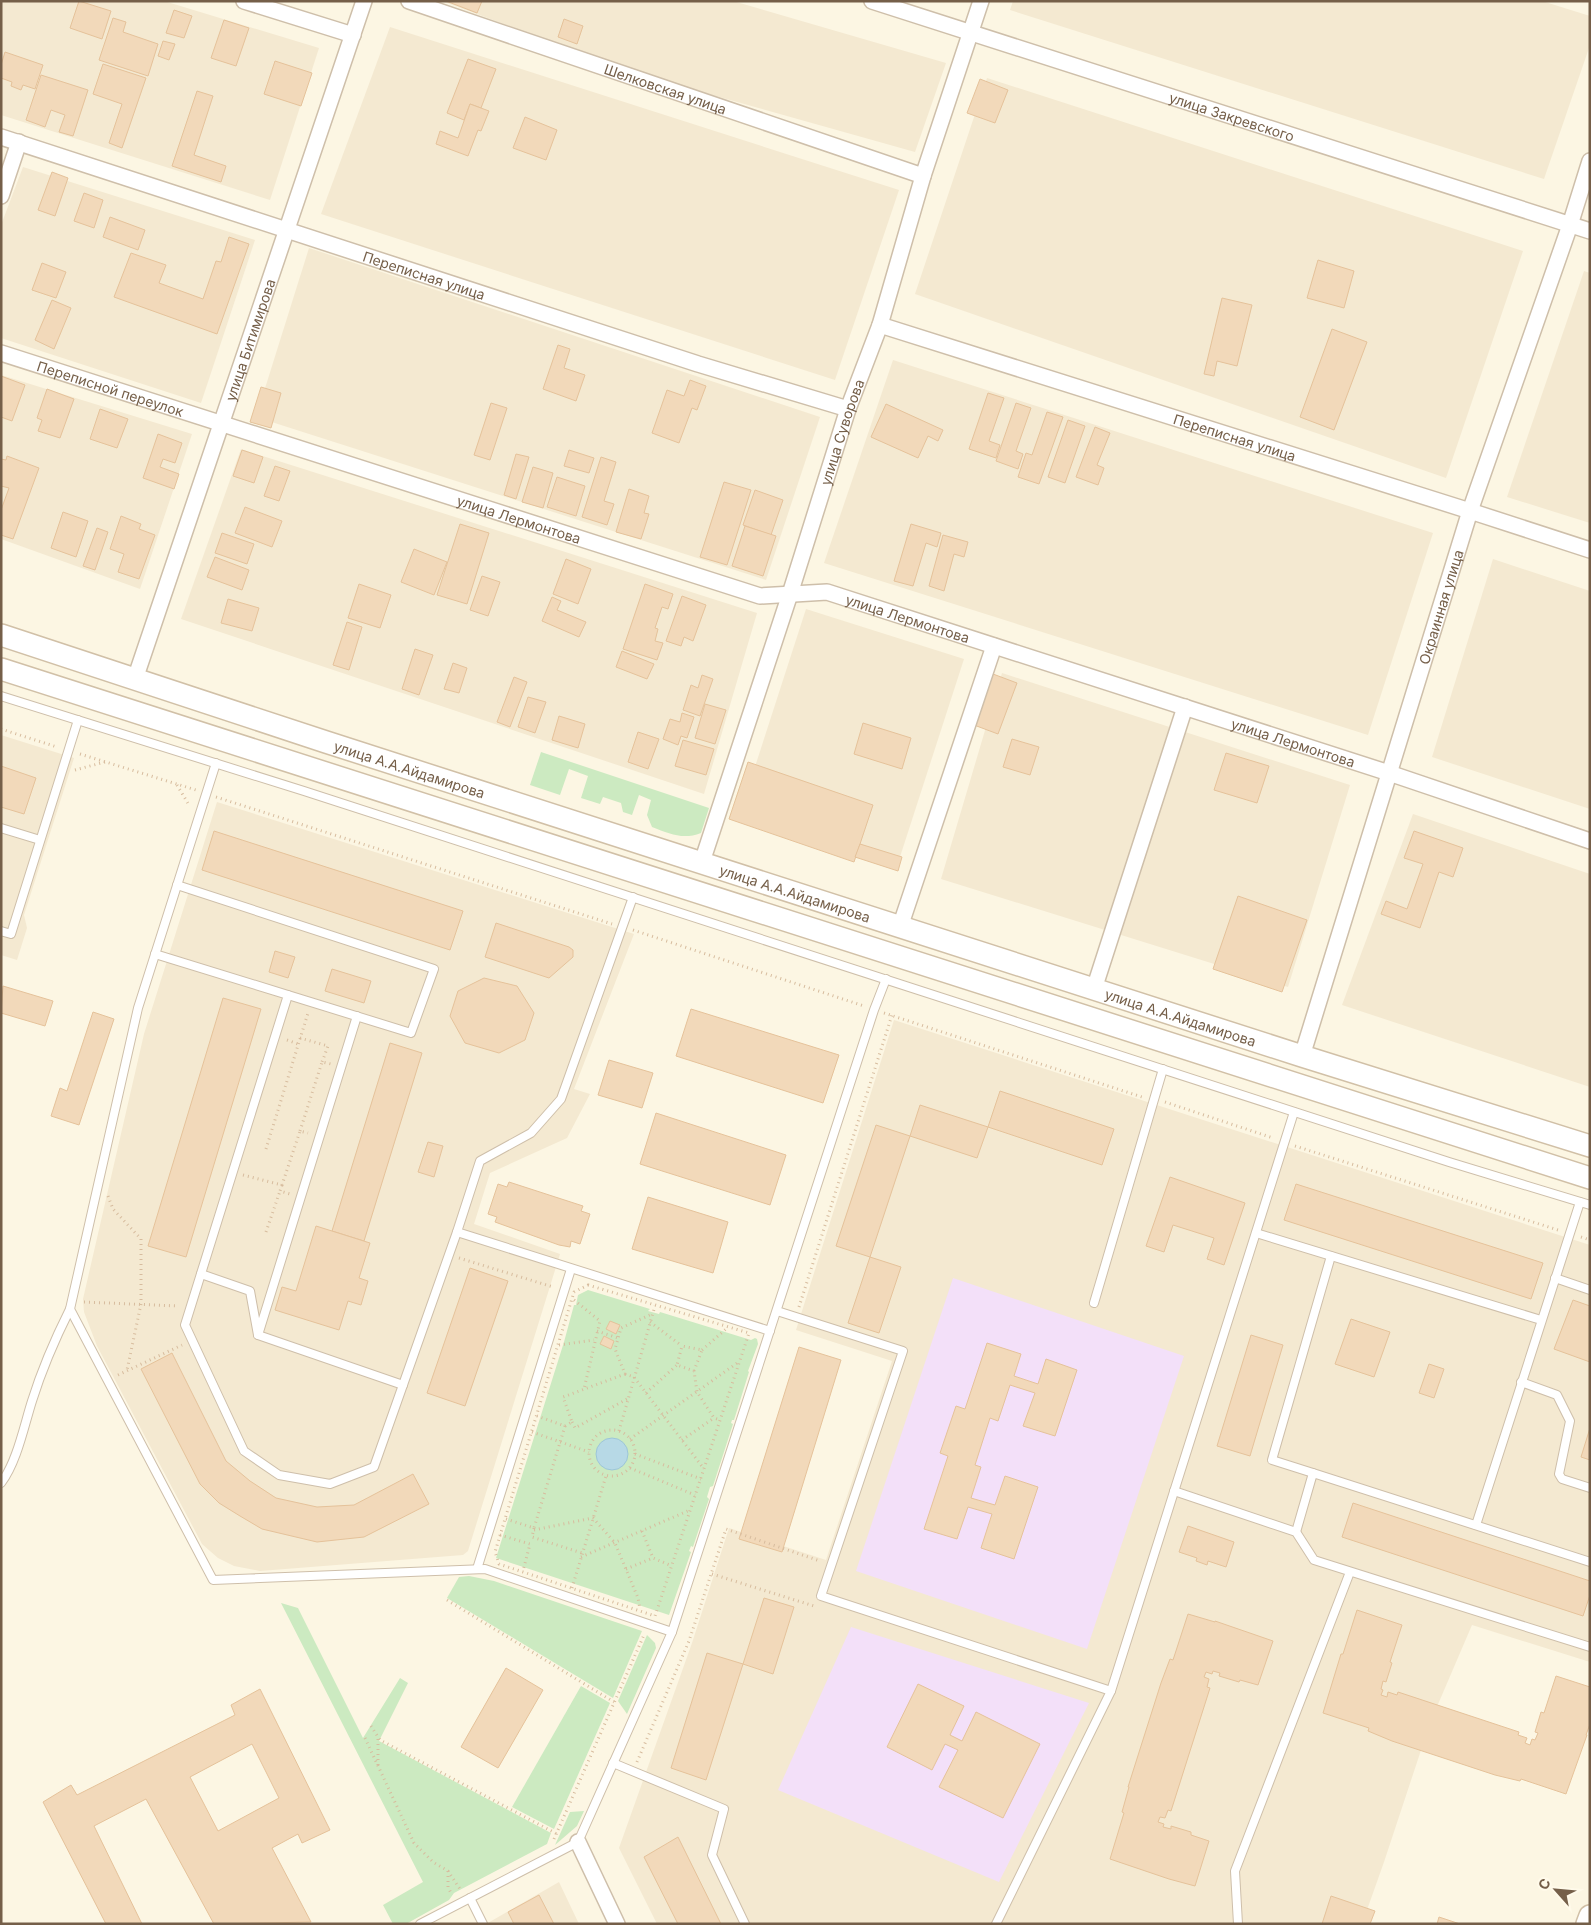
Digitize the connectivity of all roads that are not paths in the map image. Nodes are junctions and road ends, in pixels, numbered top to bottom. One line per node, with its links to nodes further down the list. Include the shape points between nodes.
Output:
1 (244, 1): 7 (street)
2 (364, 1): 7 (street, улица Битимирова)
3 (409, 1): 11 (street, Шелковская улица)
4 (872, 1): 6 (street, улица Закревского)
5 (981, 1): 6 (street, улица Суворова)
6 (971, 34): 11 (street, улица Суворова); 13 (street, улица Закревского)
7 (352, 35): 14 (street, улица Битимирова)
8 (1, 136): 9 (street, Переписная улица)
9 (19, 142): 12 (street); 14 (street, Переписная улица)
10 (1590, 161): 13 (street, Окраинная улица)
11 (923, 176): 16 (street, улица Суворова)
12 (1, 196)
13 (1570, 224): 15 (street, улица Закревского); 20 (street, Окраинная улица)
14 (286, 230): 18 (street, Переписная улица, via 698,364); 19 (street, улица Битимирова)
15 (1590, 231)
16 (880, 325): 18 (street, улица Суворова); 20 (street, Переписная улица)
17 (1, 353): 19 (street, Переписной переулок)
18 (848, 409): 22 (street, улица Суворова)
19 (220, 424): 22 (street, улица Лермонтова, via 760,596); 26 (street, улица Битимирова)
20 (1470, 511): 21 (street, Переписная улица); 31 (street, Окраинная улица)
21 (1590, 550)
22 (790, 594): 24 (street, улица Лермонтова, via 827,592); 35 (street, улица Суворова)
23 (1, 635): 26 (main road, улица А.А.Айдамирова)
24 (994, 646): 28 (street, улица Лермонтова); 38 (street)
25 (1, 669): 49 (main road, улица А.А.Айдамирова)
26 (135, 679): 35 (main road, улица А.А.Айдамирова)
27 (1, 696): 29 (lane)
28 (1184, 707): 31 (street, улица Лермонтова); 42 (street)
29 (78, 720): 30 (lane); 33 (lane)
30 (216, 763): 36 (lane); 37 (lane)
31 (1389, 774): 34 (street, улица Лермонтова); 45 (street, Окраинная улица)
32 (1, 828): 33 (lane)
33 (40, 840): 39 (lane, via 11,934)
34 (1590, 842)
35 (702, 862): 38 (main road, улица А.А.Айдамирова)
36 (177, 886): 40 (lane); 44 (lane, via 434,969 411,1033)
37 (633, 897): 41 (lane); 52 (lane, via 561,1099 531,1133 480,1161)
38 (900, 926): 42 (main road, улица А.А.Айдамирова)
39 (1, 931)
40 (155, 954): 43 (lane); 60 (lane, via 138,1008)
41 (886, 979): 46 (lane); 61 (lane)
42 (1094, 989): 45 (main road, улица А.А.Айдамирова)
43 (288, 995): 44 (lane); 56 (lane)
44 (357, 1016): 64 (lane)
45 (1302, 1056): 48 (main road, улица А.А.Айдамирова)
46 (1163, 1069): 47 (lane); 59 (lane)
47 (1294, 1112): 50 (lane); 53 (lane)
48 (1590, 1146)
49 (1590, 1178)
50 (1580, 1202): 51 (lane); 57 (lane)
51 (1590, 1205)
52 (457, 1232): 55 (lane); 66 (lane)
53 (1256, 1233): 54 (lane); 70 (lane)
54 (1331, 1256): 62 (lane); 67 (lane, via 1272,1460)
55 (571, 1269): 63 (lane); 74 (lane)
56 (201, 1274): 64 (lane, via 250,1291); 66 (lane, via 185,1325 244,1452 279,1475 330,1484 374,1466)
57 (1555, 1278): 58 (lane); 62 (lane)
58 (1590, 1290)
59 (1094, 1303)
60 (71, 1305): 68 (lane, via 53,1342 12,1462); 74 (lane, via 214,1580)
61 (777, 1311): 63 (lane); 78 (lane, via 903,1351 821,1596)
62 (1541, 1320): 65 (lane)
63 (770, 1331): 76 (lane)
64 (258, 1335): 66 (lane)
65 (1521, 1382): 69 (lane, via 1557,1395 1570,1421 1559,1474 1562,1479); 71 (lane)
66 (403, 1385)
67 (1314, 1473): 71 (lane); 72 (lane)
68 (1, 1483)
69 (1590, 1488)
70 (1174, 1491): 72 (lane); 78 (lane)
71 (1476, 1525): 73 (lane)
72 (1296, 1532): 75 (lane, via 1314,1560)
73 (1590, 1562)
74 (477, 1569): 76 (lane)
75 (1350, 1572): 77 (lane); 88 (lane, via 1234,1871)
76 (672, 1632): 79 (lane)
77 (1590, 1647)
78 (1111, 1691): 87 (lane)
79 (613, 1763): 80 (lane); 86 (lane, via 724,1809 712,1855)
80 (578, 1842): 81 (lane); 85 (street)
81 (470, 1898): 83 (lane); 84 (lane)
82 (1590, 1916): 89 (main road)
83 (420, 1924)
84 (483, 1924)
85 (617, 1924)
86 (745, 1924)
87 (997, 1924)
88 (1238, 1924)
89 (1587, 1924)

